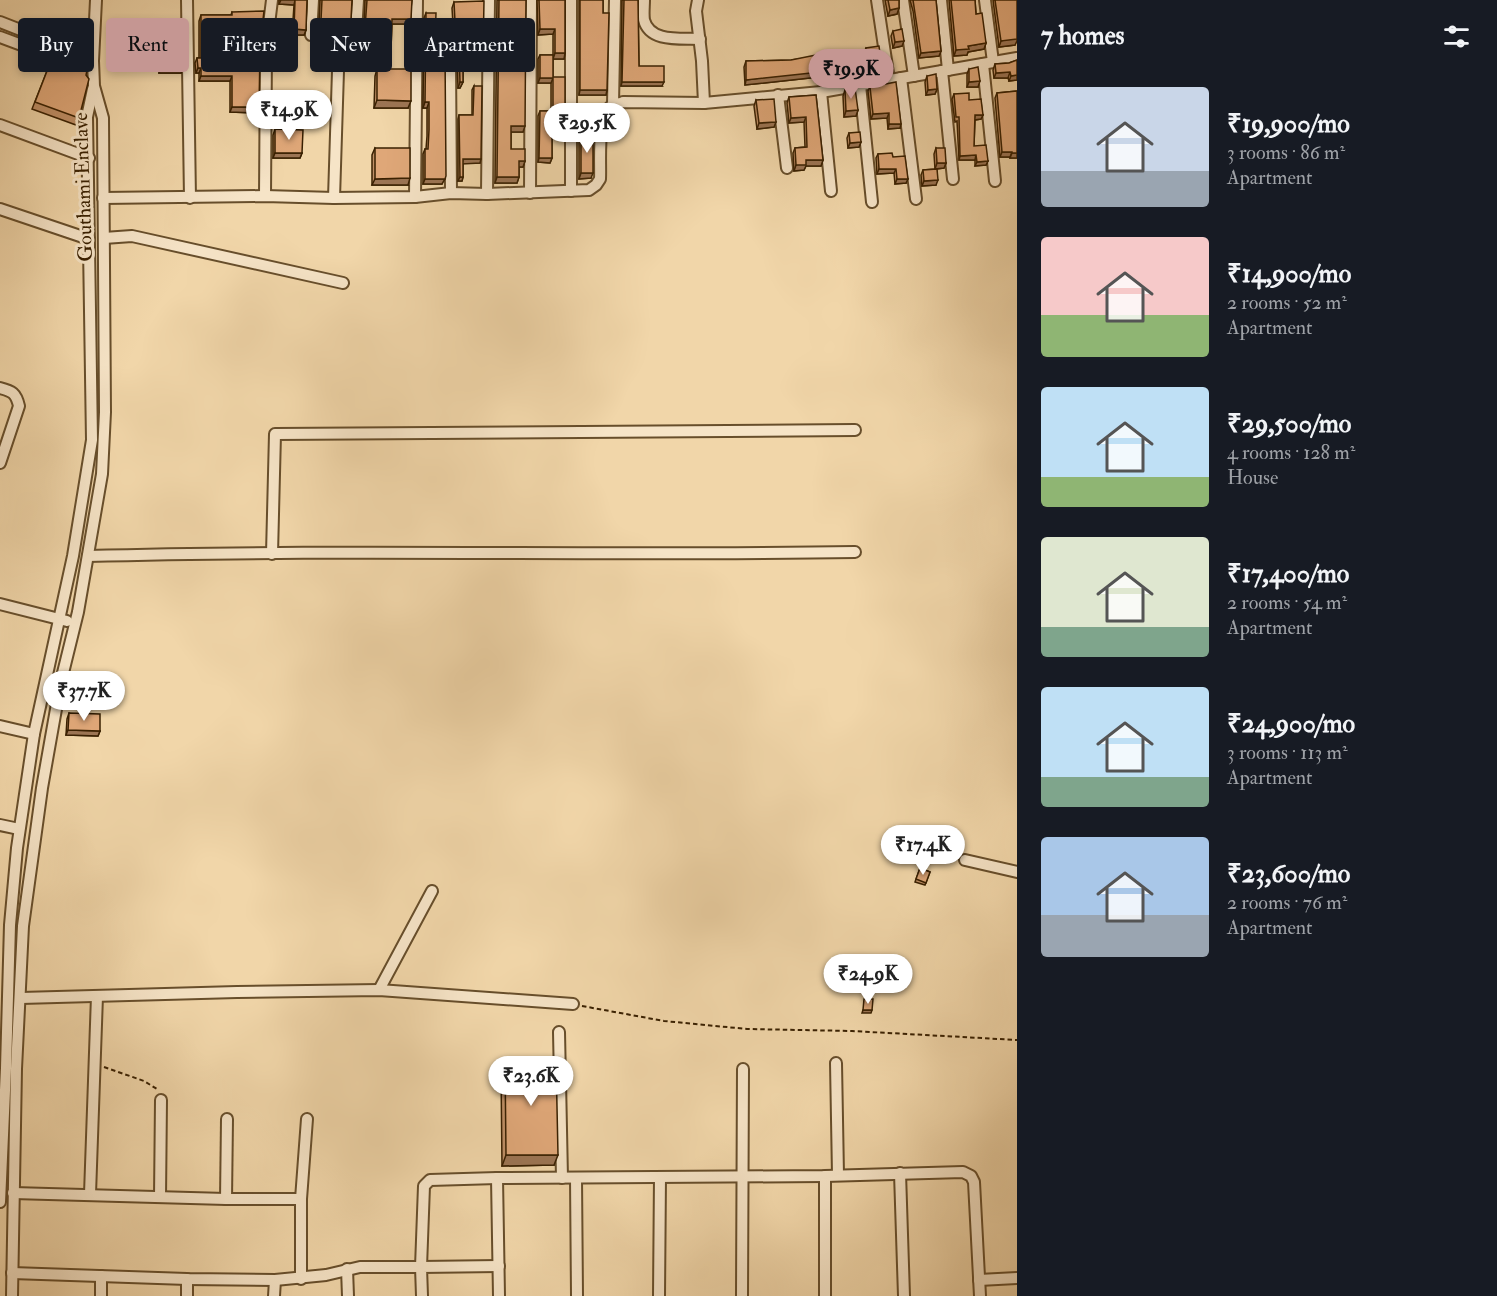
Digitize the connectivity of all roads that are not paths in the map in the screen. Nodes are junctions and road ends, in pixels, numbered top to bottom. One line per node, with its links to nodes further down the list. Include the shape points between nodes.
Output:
1 (96, 0): 22 (street)
2 (187, 0): 51 (street)
3 (272, 0): 48 (street, via 266,49)
4 (313, 0): 17 (street)
5 (358, 0): 52 (street, via 356,32 339,39)
6 (417, 0): 49 (street)
7 (489, 0): 47 (street)
8 (531, 0): 46 (street)
9 (571, 0): 43 (street)
10 (615, 0): 37 (street)
11 (644, 0): 21 (street, via 644,19 650,32 661,37)
12 (698, 0): 21 (street)
13 (877, 0): 31 (street)
14 (903, 0): 29 (street)
15 (941, 0): 26 (street)
16 (986, 0): 25 (street)
17 (312, 18)
18 (0, 22): 19 (street)
19 (18, 29)
20 (0, 37): 23 (street)
21 (700, 39): 36 (street)
22 (94, 41)
23 (18, 44)
24 (1017, 58): 25 (street)
25 (988, 63): 26 (street); 42 (street)
26 (945, 70): 29 (street); 41 (street)
27 (93, 72): 33 (street)
28 (450, 72): 45 (street)
29 (914, 76): 30 (street)
30 (902, 78): 31 (street); 53 (street)
31 (889, 80): 32 (street)
32 (860, 85): 34 (street); 54 (street)
33 (94, 86): 39 (street, Gouthami Enclave, via 87,117); 50 (street, Gouthami Enclave, via 103,118)
34 (821, 92): 35 (street); 44 (street)
35 (778, 95): 36 (street); 40 (street)
36 (704, 103): 37 (street)
37 (613, 104): 43 (street, via 601,124 600,179 589,190)
38 (0, 125): 39 (street)
39 (89, 158): 57 (street, Gouthami Enclave)
40 (786, 168)
41 (953, 179)
42 (994, 181)
43 (571, 191): 46 (street)
44 (831, 191)
45 (451, 193): 47 (street); 49 (street)
46 (530, 193): 47 (street)
47 (488, 194)
48 (265, 196): 51 (street); 52 (street)
49 (415, 197): 52 (street)
50 (103, 198): 51 (street); 56 (street, Gouthami Enclave)
51 (190, 198)
52 (334, 198)
53 (916, 200)
54 (872, 202)
55 (0, 210): 57 (street)
56 (104, 238): 58 (street, via 132,236); 64 (street, Gouthami Enclave, via 102,474)
57 (89, 239): 66 (street, Gouthami Enclave, via 92,440)
58 (343, 283)
59 (0, 388): 61 (street, via 12,391 19,406)
60 (855, 430): 63 (street, via 275,434)
61 (0, 460)
62 (855, 552): 63 (street)
63 (272, 554): 64 (street)
64 (88, 556): 67 (street, Gouthami Enclave)
65 (0, 604): 66 (street)
66 (60, 620): 67 (street); 69 (street, Gouthami Enclave)
67 (75, 623): 79 (street, Gouthami Enclave, via 61,681 30,865)
68 (0, 726): 69 (street)
69 (34, 734): 71 (street, Gouthami Enclave)
70 (0, 825): 71 (street)
71 (19, 829): 75 (street, Gouthami Enclave)
72 (965, 860): 73 (street)
73 (1017, 872)
74 (432, 891): 77 (street)
75 (6, 898): 76 (street, Gouthami Enclave)
76 (5, 918): 83 (street, Gouthami Enclave)
77 (377, 990): 78 (street); 80 (street)
78 (97, 996): 79 (street); 97 (street)
79 (21, 998): 96 (street, Gouthami Enclave)
80 (573, 1004)
81 (559, 1032): 94 (street)
82 (836, 1063): 89 (street)
83 (3, 1067): 101 (street, Gouthami Enclave)
84 (743, 1069): 90 (street)
85 (161, 1100): 98 (street)
86 (227, 1119): 99 (street)
87 (307, 1119): 100 (street)
88 (900, 1173): 89 (street); 111 (street, via 963,1172 971,1176); 123 (street)
89 (838, 1175): 91 (street)
90 (743, 1176): 91 (street); 92 (street); 121 (street)
91 (825, 1176): 122 (street)
92 (660, 1177): 95 (street); 120 (street)
93 (497, 1178): 94 (street); 102 (street); 103 (street, via 430,1180 424,1186)
94 (562, 1178): 95 (street)
95 (576, 1178): 119 (street)
96 (13, 1193): 97 (street); 105 (street, Gouthami Enclave)
97 (90, 1194): 98 (street)
98 (160, 1197): 99 (street)
99 (226, 1199): 100 (street)
100 (301, 1199): 109 (street)
101 (0, 1202)
102 (499, 1266): 103 (street); 118 (street)
103 (421, 1267): 104 (street); 117 (street)
104 (346, 1269): 109 (street); 116 (street)
105 (12, 1273): 106 (street); 112 (street, Gouthami Enclave)
106 (101, 1275): 108 (street); 113 (street)
107 (1017, 1278): 111 (street)
108 (188, 1279): 110 (street); 114 (street)
109 (301, 1279): 110 (street)
110 (275, 1280): 115 (street)
111 (979, 1280): 124 (street)
112 (12, 1296)
113 (100, 1296)
114 (187, 1296)
115 (274, 1296)
116 (348, 1296)
117 (422, 1296)
118 (499, 1296)
119 (577, 1296)
120 (659, 1296)
121 (742, 1296)
122 (825, 1296)
123 (904, 1296)
124 (980, 1296)

